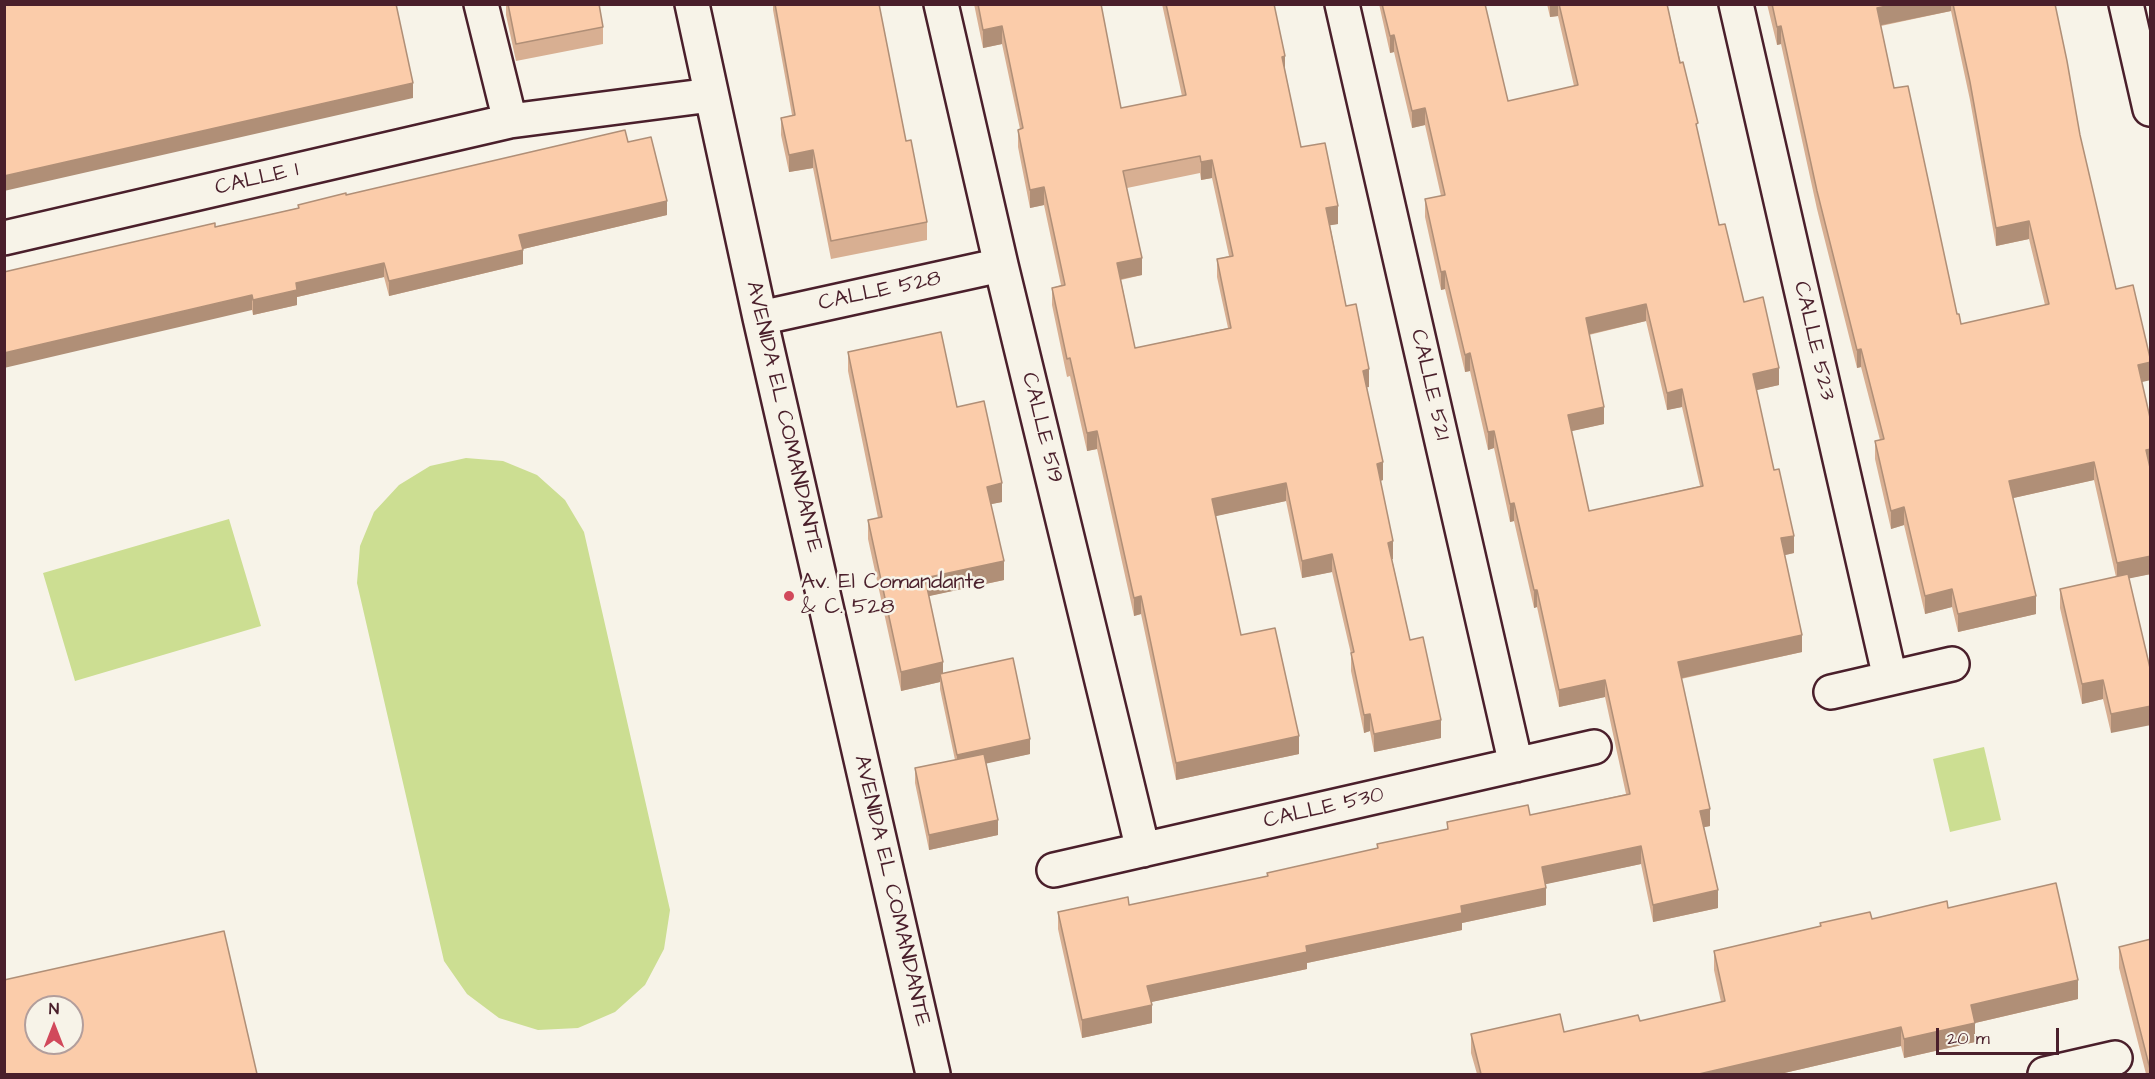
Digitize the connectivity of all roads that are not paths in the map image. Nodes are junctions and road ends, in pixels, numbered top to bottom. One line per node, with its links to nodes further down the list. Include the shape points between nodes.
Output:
1 (481, 4): 9 (street)
2 (692, 4): 7 (street, AVENIDA EL COMANDANTE)
3 (941, 4): 11 (street, CALLE 519)
4 (1342, 4): 17 (street, CALLE 521)
5 (1736, 4): 14 (street, CALLE 523)
6 (2126, 4): 8 (street)
7 (711, 95): 9 (street, CALLE 1); 12 (street, AVENIDA EL COMANDANTE)
8 (2151, 109)
9 (510, 121): 10 (street, CALLE 1)
10 (4, 238)
11 (1001, 265): 12 (street, CALLE 528); 18 (street, CALLE 519)
12 (760, 318): 21 (street, AVENIDA EL COMANDANTE)
13 (1952, 664): 14 (street)
14 (1890, 678): 15 (street)
15 (1831, 692)
16 (1594, 747): 17 (street, CALLE 530)
17 (1516, 765): 18 (street, CALLE 530)
18 (1143, 850): 19 (street, CALLE 530)
19 (1054, 870)
20 (2115, 1058): 22 (street)
21 (933, 1074)
22 (2045, 1074)

